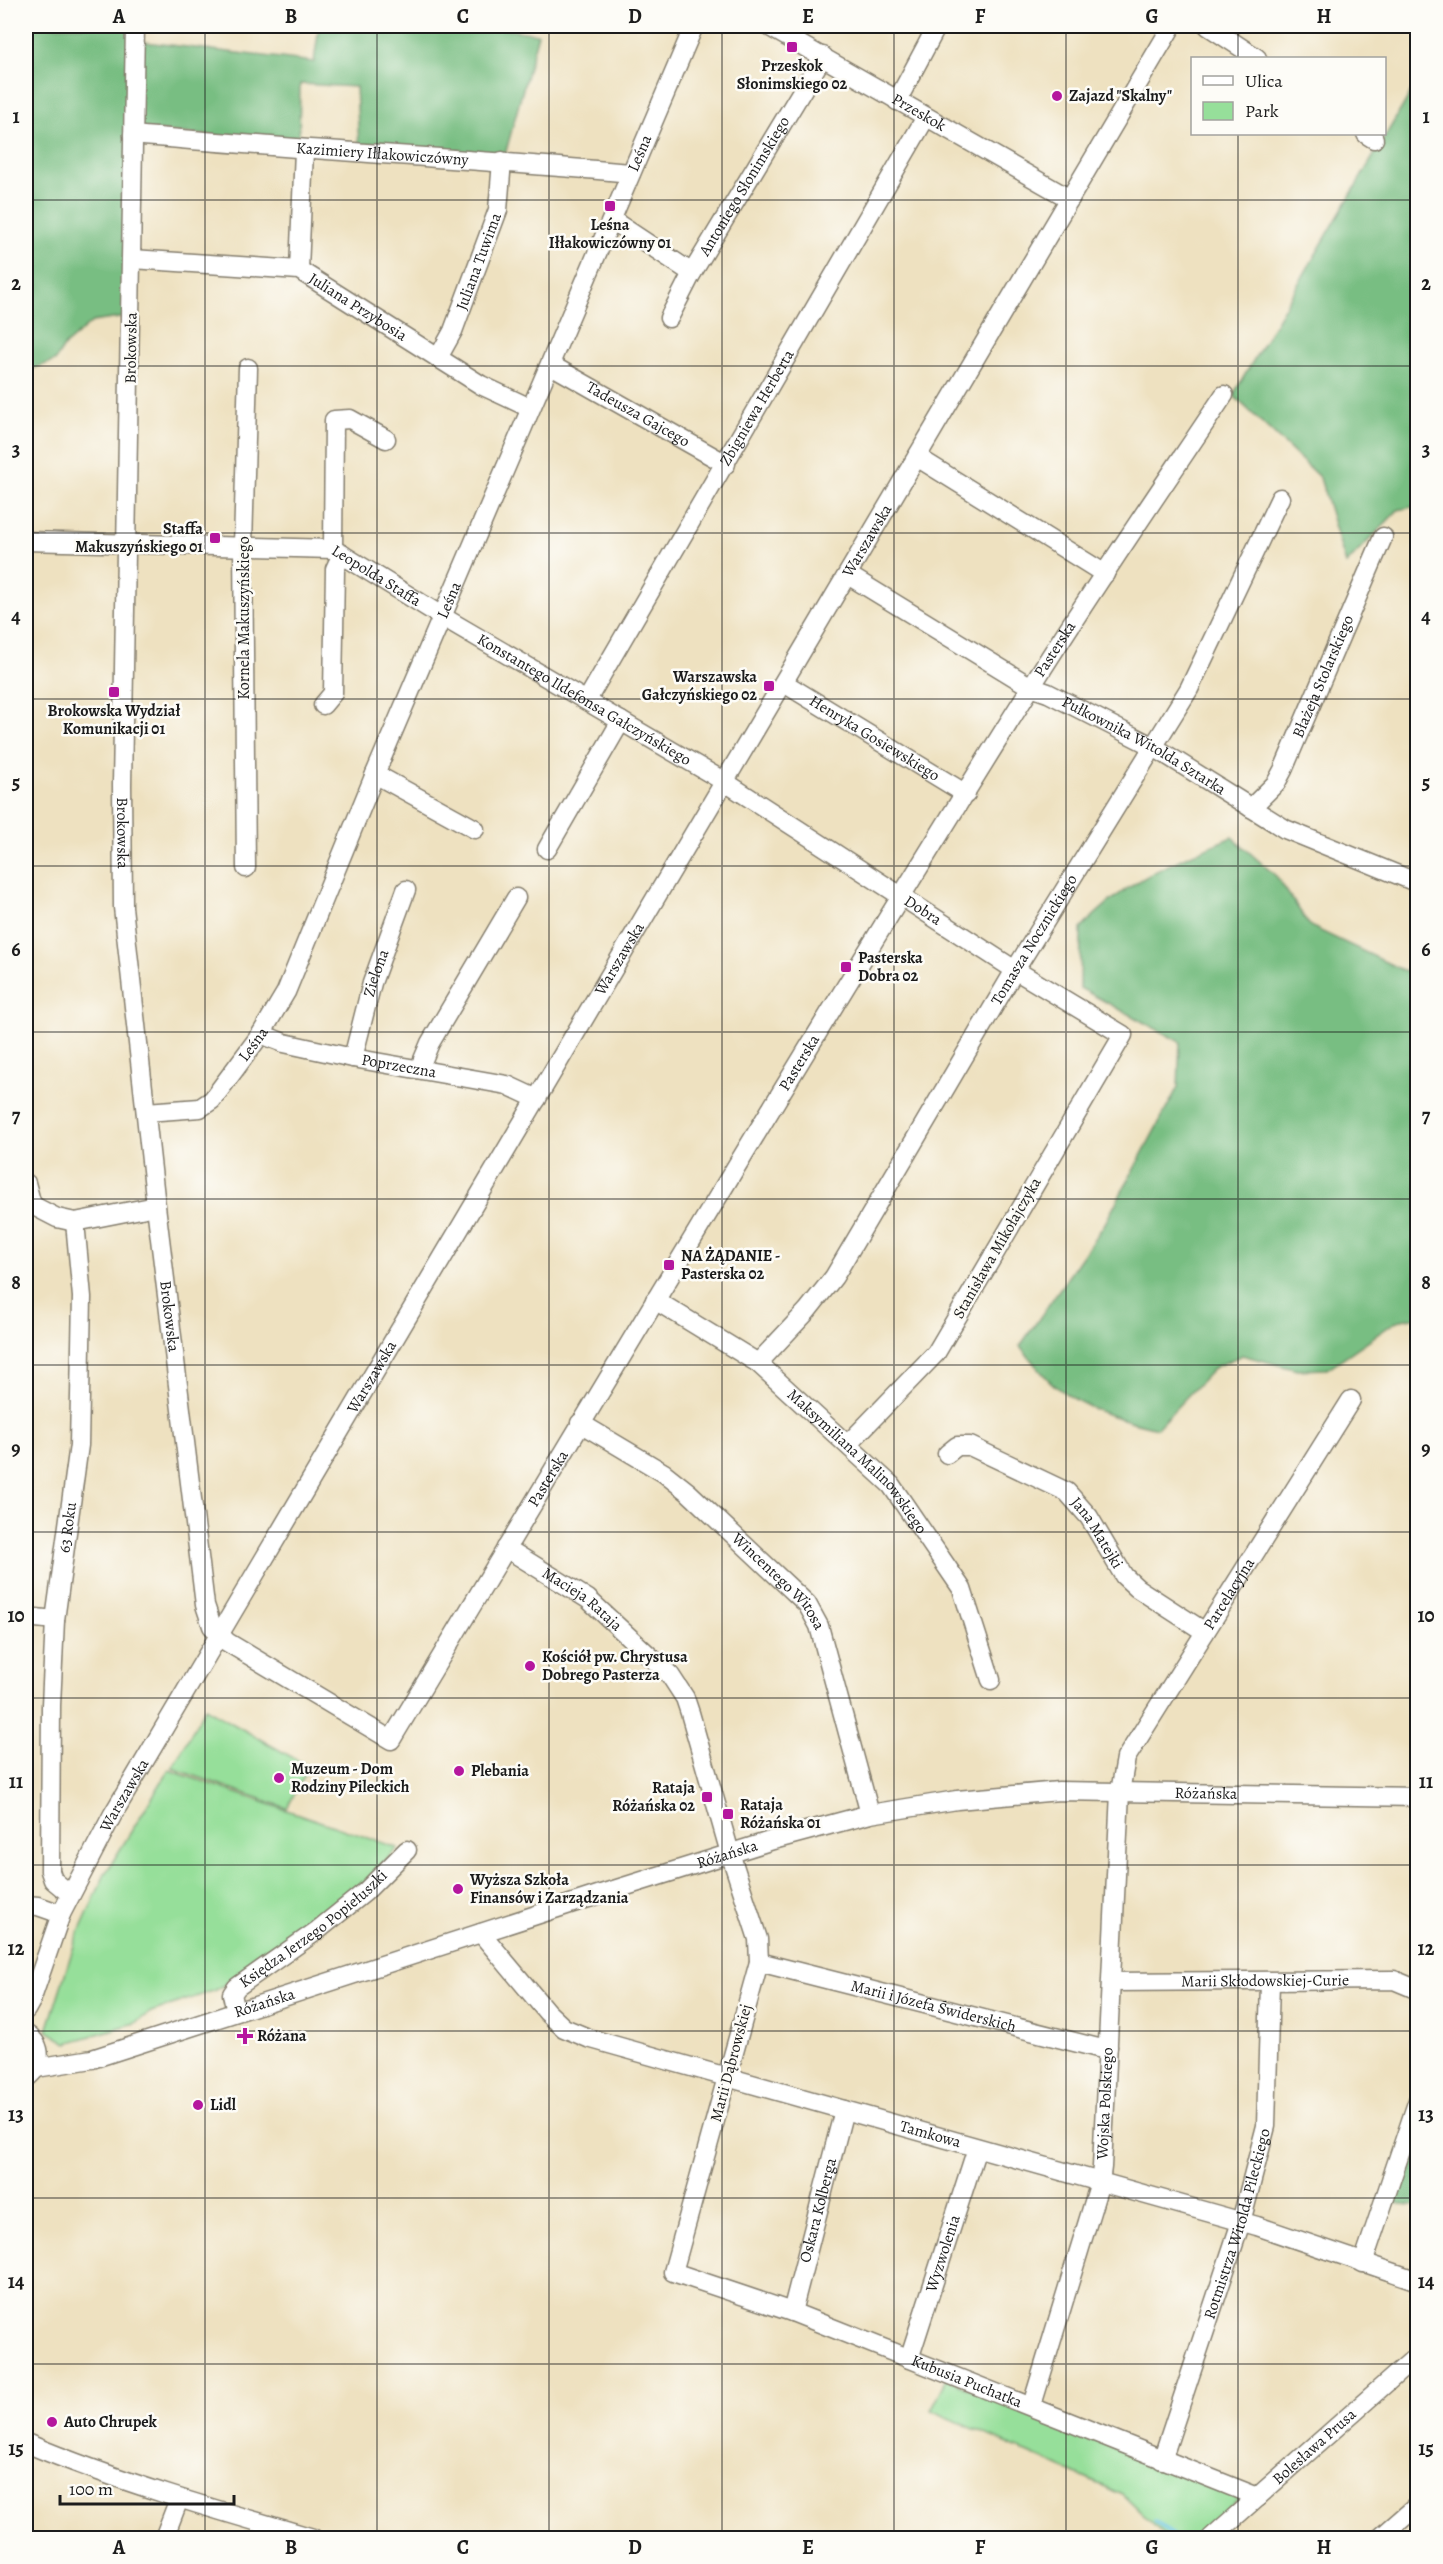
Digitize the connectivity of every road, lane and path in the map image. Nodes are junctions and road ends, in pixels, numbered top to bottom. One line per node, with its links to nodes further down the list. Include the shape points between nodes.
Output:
1 (135, 26): 11 (street, Brokowska)
2 (694, 26): 14 (street, Leśna)
3 (768, 26): 7 (street, Przeskok)
4 (937, 26): 9 (street)
5 (1172, 26): 15 (street, Warszawska)
6 (1208, 26): 8 (street)
7 (823, 56): 9 (street, Przeskok); 19 (street, Antoniego Słonimskiego)
8 (1255, 57)
9 (897, 101): 10 (street, Przeskok)
10 (926, 117): 15 (street, Przeskok); 28 (street, Zbigniewa Herberta)
11 (133, 135): 12 (street, Kazimiery Iłłakowiczówny); 17 (street, Brokowska)
12 (304, 150): 13 (street, Kazimiery Iłłakowiczówny); 18 (street)
13 (502, 161): 14 (street, Kazimiery Iłłakowiczówny); 21 (street, Juliana Tuwima, via 498,210 453,331)
14 (631, 173): 16 (street, Leśna)
15 (1070, 199): 27 (street, Warszawska)
16 (612, 220): 19 (street); 22 (street, Leśna)
17 (132, 259): 18 (street, Juliana Przybosia); 32 (street, Brokowska)
18 (299, 270): 21 (street, Juliana Przybosia)
19 (692, 273): 20 (street, Antoniego Słonimskiego)
20 (669, 318)
21 (438, 358): 25 (street, Juliana Przybosia, via 481,385)
22 (551, 364): 25 (street, Leśna); 28 (street, Tadeusza Gajcego)
23 (248, 368): 33 (street, Kornela Makuszyńskiego)
24 (1224, 395): 35 (street, Pasterska)
25 (530, 408): 37 (street, Leśna)
26 (386, 439): 34 (street, via 350,419 334,420)
27 (917, 457): 35 (street); 36 (street, Warszawska)
28 (726, 464): 40 (street, Zbigniewa Herberta)
29 (1280, 498): 43 (street, Tomasza Nocznickiego, via 1189,688)
30 (1383, 537): 47 (street, Błażeja Stolarskiego, via 1283,770)
31 (26, 541): 32 (street, Leopolda Staffa)
32 (128, 542): 33 (street, Leopolda Staffa); 61 (street, Brokowska, via 123,907)
33 (243, 545): 34 (street, Leopolda Staffa); 50 (street, Kornela Makuszyńskiego)
34 (338, 551): 37 (street, Leopolda Staffa); 41 (street, via 333,693)
35 (1105, 574): 39 (street, Pasterska)
36 (848, 575): 38 (street, Warszawska); 39 (street, Pułkownika Witolda Sztarka)
37 (444, 616): 40 (street, Konstantego Ildefonsa Gałczyńskiego); 44 (street, Leśna)
38 (784, 683): 45 (street, Warszawska); 46 (street, Henryka Gosiewskiego)
39 (1031, 687): 43 (street, Pułkownika Witolda Sztarka); 46 (street, Pasterska)
40 (587, 700): 42 (street, Konstantego Ildefonsa Gałczyńskiego)
41 (323, 705)
42 (621, 721): 45 (street, Konstantego Ildefonsa Gałczyńskiego); 49 (street)
43 (1154, 747): 47 (street, Pułkownika Witolda Sztarka); 55 (street, Tomasza Nocznickiego)
44 (375, 774): 48 (street); 56 (street, Leśna, via 286,992)
45 (725, 782): 53 (street, Dobra); 60 (street, Warszawska)
46 (966, 794): 53 (street, Pasterska)
47 (1251, 808): 51 (street, Pułkownika Witolda Sztarka, via 1285,829)
48 (475, 829)
49 (547, 849)
50 (246, 868)
51 (1418, 884)
52 (406, 890): 58 (street, Zielona, via 372,983)
53 (901, 897): 55 (street, Dobra); 66 (street, Pasterska)
54 (516, 898): 59 (street, via 430,1043)
55 (1015, 969): 57 (street, Dobra); 67 (street, Tomasza Nocznickiego, via 834,1277)
56 (261, 1034): 58 (street, Poprzeczna); 61 (street, Leśna, via 212,1100 200,1108)
57 (1122, 1035): 70 (street, Stanisława Mikołajczyka, via 936,1353)
58 (353, 1058): 59 (street, Poprzeczna)
59 (419, 1069): 60 (street, Poprzeczna, via 507,1085)
60 (537, 1099): 76 (street, Warszawska)
61 (146, 1112): 64 (street, Brokowska)
62 (26, 1184): 63 (street)
63 (29, 1203): 65 (street, via 57,1218)
64 (156, 1206): 65 (street); 76 (street, Brokowska, via 205,1605)
65 (75, 1222): 74 (street, 63 Roku, via 82,1297 79,1445)
66 (655, 1300): 67 (street, Maksymiliana Malinowskiego); 69 (street, Pasterska)
67 (758, 1363): 70 (street, Maksymiliana Malinowskiego)
68 (1351, 1400): 75 (street, Parcelacyjna)
69 (580, 1423): 72 (street, Pasterska); 80 (street, Wincentego Witosa, via 664,1473 688,1492 807,1604 819,1626)
70 (848, 1444): 77 (street, Maksymiliana Malinowskiego, via 900,1496 962,1589)
71 (947, 1454): 75 (street, Jana Matejki, via 957,1446 970,1446 1067,1492 1089,1517 1124,1576)
72 (506, 1548): 76 (street, Pasterska, via 391,1740); 82 (street, Macieja Rataja, via 588,1599 661,1665 680,1688)
73 (26, 1617): 74 (street)
74 (55, 1620): 83 (street, 63 Roku, via 50,1871 53,1880)
75 (1205, 1632): 78 (street, Parcelacyjna, via 1125,1758)
76 (218, 1633): 83 (street, Warszawska)
77 (991, 1680)
78 (1120, 1792): 79 (street, Różańska); 80 (street, Różańska, via 1012,1794); 88 (street, Wojska Polskiego)
79 (1418, 1797)
80 (870, 1814): 82 (street, Różańska)
81 (407, 1850): 92 (street, Księdza Jerzego Popiełuszki, via 318,1930 237,1987 232,1994)
82 (730, 1853): 86 (street, Różańska); 87 (street, Marii Dąbrowskiej, via 758,1939)
83 (70, 1894): 85 (street, Warszawska)
84 (26, 1905): 85 (street)
85 (61, 1914): 91 (street, Warszawska)
86 (481, 1933): 92 (street, Różańska); 96 (street, Tamkowa, via 533,1998 564,2028)
87 (759, 1962): 94 (street, Marii i Józefa Świderskich, via 1098,2048); 96 (street, Marii Dąbrowskiej)
88 (1112, 1982): 89 (street, Marii Skłodowskiej-Curie); 94 (street, Wojska Polskiego)
89 (1270, 1982): 90 (street, Marii Skłodowskiej-Curie, via 1395,1980); 101 (street, Rotmistrza Witolda Pileckiego, via 1266,2126)
90 (1418, 1990)
91 (28, 2005): 93 (street, Warszawska)
92 (236, 2012): 95 (street, Różańska, via 92,2059)
93 (27, 2034): 95 (street, via 36,2044)
94 (1108, 2047): 100 (street, Wojska Polskiego)
95 (33, 2067)
96 (727, 2078): 98 (street, Tamkowa); 103 (street, Marii Dąbrowskiej)
97 (1418, 2100): 102 (street)
98 (844, 2110): 99 (street, Tamkowa); 105 (street, Oskara Kolberga)
99 (977, 2148): 100 (street, Tamkowa); 107 (street, Wyzwolenia)
100 (1100, 2182): 101 (street, Tamkowa); 108 (street, Wojska Polskiego)
101 (1241, 2222): 102 (street, Tamkowa); 110 (street, Rotmistrza Witolda Pileckiego)
102 (1363, 2263): 104 (street, Tamkowa)
103 (673, 2272): 105 (street, Kubusia Puchatka)
104 (1418, 2281)
105 (792, 2312): 107 (street, Kubusia Puchatka)
106 (1418, 2355): 111 (street, Bolesława Prusa)
107 (909, 2359): 108 (street, Kubusia Puchatka)
108 (1032, 2405): 110 (street, Kubusia Puchatka)
109 (26, 2443): 112 (street)
110 (1162, 2460): 111 (street, Kubusia Puchatka)
111 (1258, 2497): 116 (street, Bolesława Prusa)
112 (179, 2499): 114 (street); 115 (street)
113 (1418, 2505): 117 (street)
114 (164, 2538)
115 (313, 2538)
116 (1211, 2538)
117 (1380, 2538)

